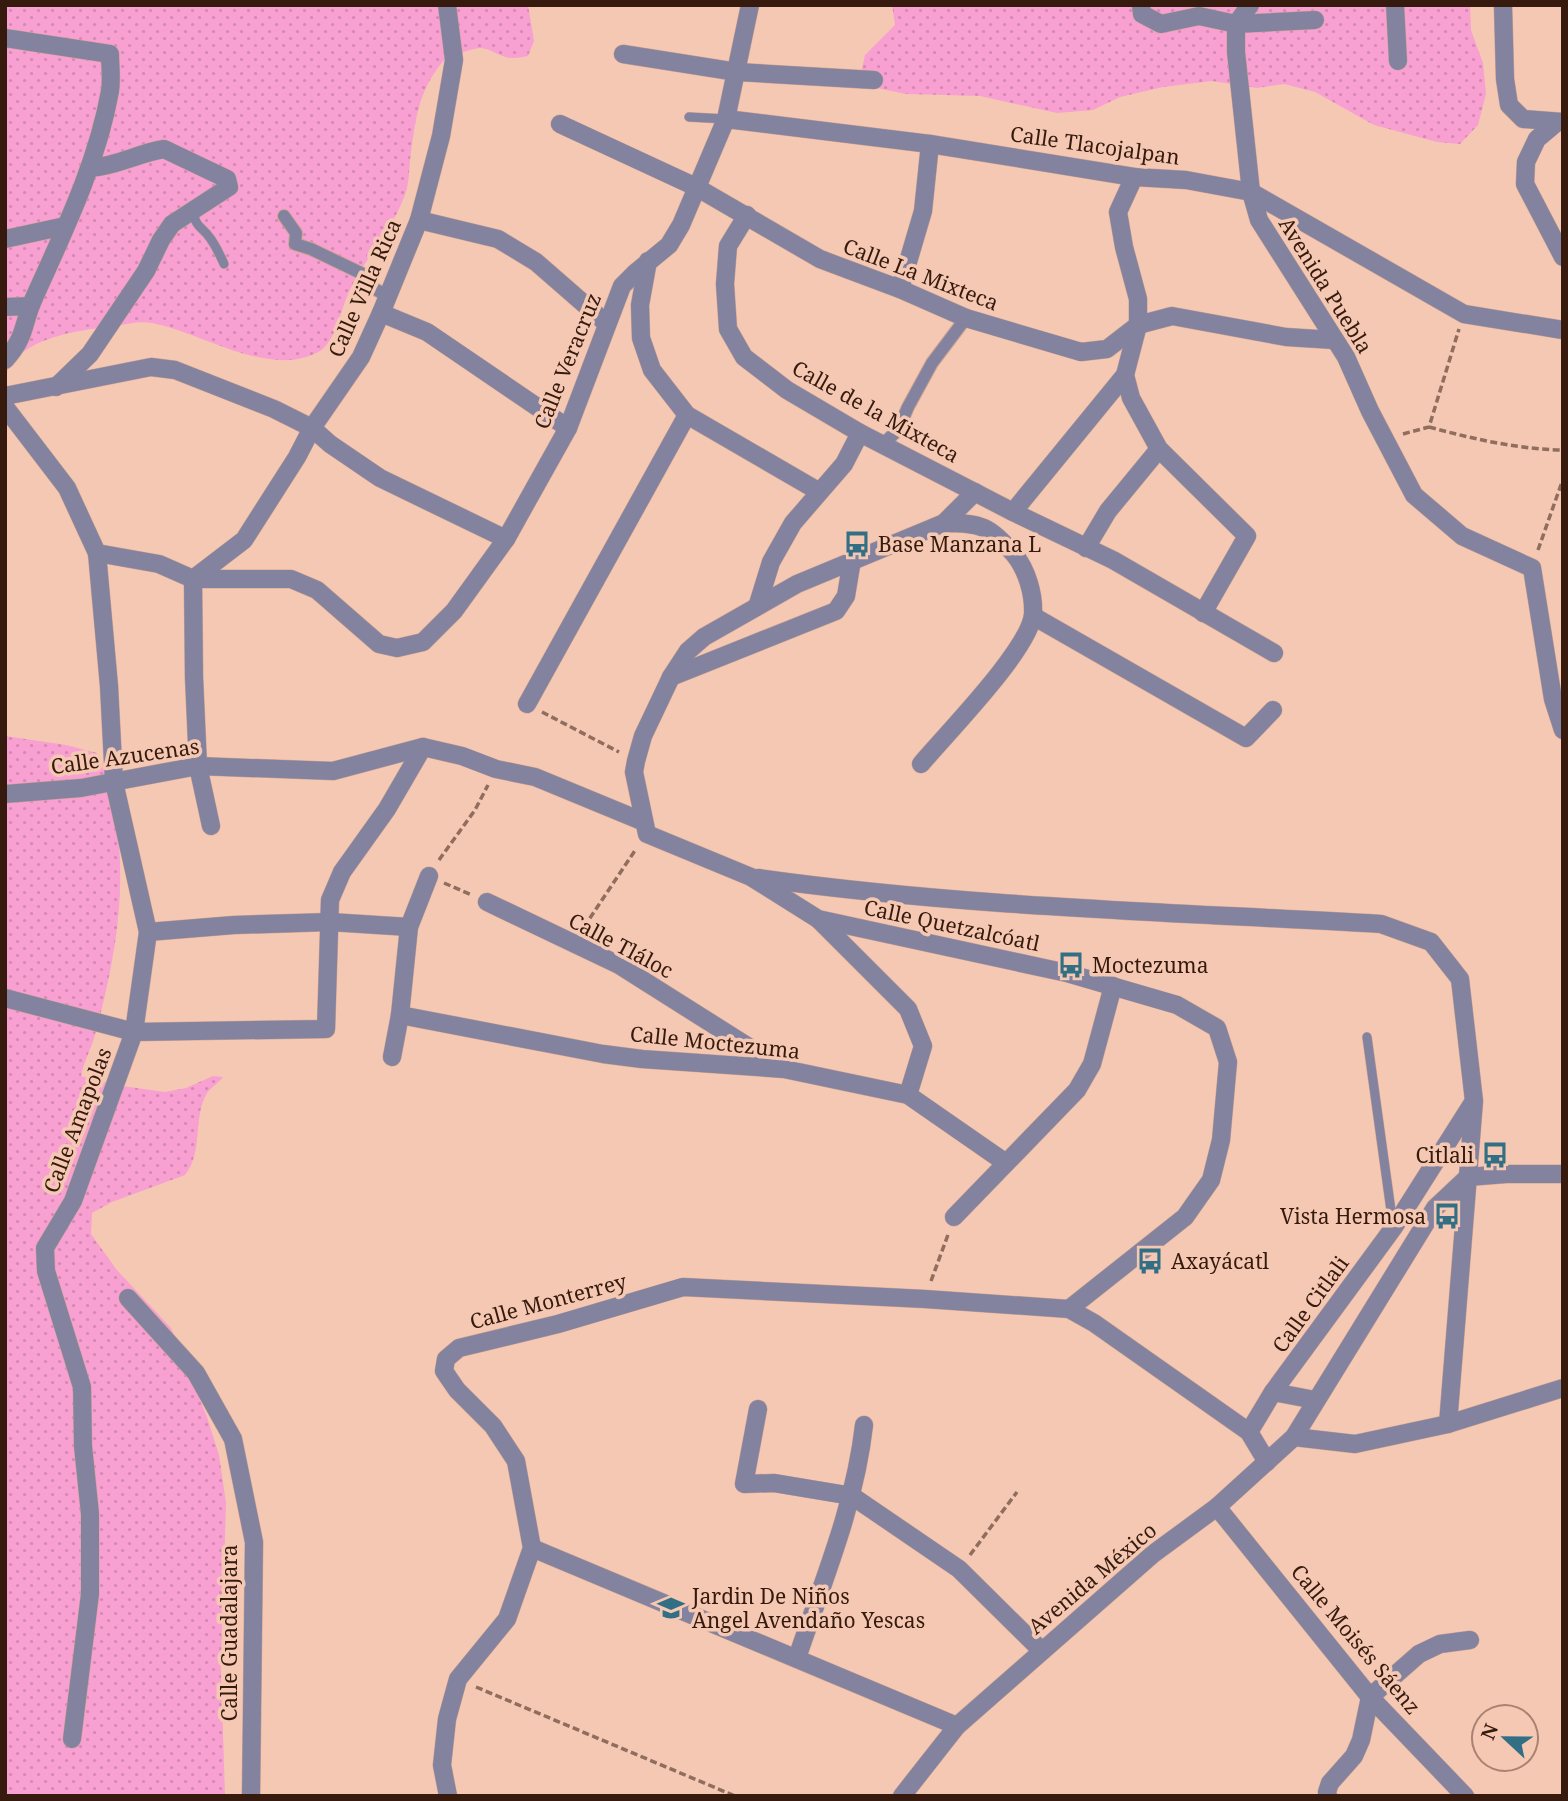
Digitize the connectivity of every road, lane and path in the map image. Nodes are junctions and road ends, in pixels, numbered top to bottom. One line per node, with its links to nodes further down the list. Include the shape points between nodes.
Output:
1 (447, 5): 26 (street, Calle Villa Rica, via 454,60 442,136)
2 (750, 5): 12 (street, Calle Veracruz)
3 (1141, 5): 8 (street, via 1142,14 1161,24 1199,16)
4 (1250, 5): 8 (street)
5 (1395, 5): 11 (street)
6 (1503, 5): 16 (street, via 1509,104 1523,120)
7 (1315, 20): 8 (street)
8 (1236, 24): 22 (street, Avenida Puebla)
9 (5, 38): 19 (street, via 110,54 110,89)
10 (623, 54): 12 (street)
11 (1398, 61)
12 (737, 72): 13 (street); 15 (street, Calle Veracruz)
13 (874, 80)
14 (690, 117): 15 (lane, Calle Tlacojalpan)
15 (726, 119): 18 (street, Calle Tlacojalpan); 21 (street, Calle Veracruz)
16 (1560, 123): 29 (street, via 1537,139 1526,162 1525,184)
17 (560, 124): 21 (street, Calle La Mixteca)
18 (930, 144): 20 (street, Calle Tlacojalpan); 32 (street, via 923,211)
19 (90, 168): 23 (street, via 164,149 228,179 229,187); 27 (street)
20 (1134, 177): 22 (street, Calle Tlacojalpan, via 1185,180); 39 (street, via 1118,212 1138,299)
21 (696, 187): 24 (street, Calle La Mixteca); 30 (street, Calle Veracruz, via 669,245)
22 (1251, 192): 36 (street, Calle Tlacojalpan); 41 (street, Avenida Puebla, via 1259,220)
23 (193, 211): 31 (lane, via 195,222); 44 (street, via 172,224 90,354)
24 (747, 215): 32 (street, Calle La Mixteca, via 820,259); 51 (street, Calle de la Mixteca, via 728,246 728,329 744,357 787,390)
25 (284, 216): 33 (street, via 296,233 295,244 365,275 367,285)
26 (419, 220): 33 (street, Calle Villa Rica); 38 (street, via 498,239 536,262)
27 (65, 226): 28 (street); 34 (street)
28 (5, 239)
29 (1563, 257)
30 (648, 261): 38 (street, Calle Veracruz, via 622,286); 47 (street, via 640,306 641,338 652,370)
31 (224, 264)
32 (900, 289): 37 (street, Calle La Mixteca)
33 (385, 304): 49 (street, Calle Villa Rica, via 361,358); 50 (street)
34 (30, 306): 35 (street); 42 (street, via 25,331)
35 (5, 307)
36 (1464, 314): 40 (street); 48 (path)
37 (966, 318): 39 (street, Calle La Mixteca, via 1080,352 1107,349); 53 (street, via 932,363 898,430)
38 (606, 323): 50 (street, Calle Veracruz)
39 (1138, 325): 41 (street, Calle La Mixteca, via 1172,316 1286,337); 43 (street)
40 (1563, 330)
41 (1334, 340): 52 (street, Avenida Puebla)
42 (5, 360)
43 (1125, 375): 54 (street, via 1131,398); 59 (street)
44 (56, 387): 45 (street); 49 (street, via 151,367 175,370)
45 (5, 396)
46 (5, 407): 63 (street, Calle Amapolas, via 67,488)
47 (687, 415): 57 (street); 72 (street)
48 (1429, 426): 52 (path); 55 (path, via 1482,441)
49 (312, 428): 61 (street, via 380,478); 66 (street, Calle Villa Rica, via 244,540)
50 (568, 428): 61 (street, Calle Veracruz)
51 (860, 433): 53 (street, Calle de la Mixteca); 57 (street, via 844,464)
52 (1384, 440): 65 (street, Avenida Puebla, via 1414,495 1462,536)
53 (883, 444): 58 (street, Calle de la Mixteca)
54 (1159, 449): 62 (street, via 1108,511); 68 (street, via 1247,536)
55 (1563, 450)
56 (1563, 479): 65 (path)
57 (818, 491): 67 (street, via 771,562)
58 (975, 492): 59 (street, Calle de la Mixteca); 60 (street)
59 (1013, 512): 62 (street, Calle de la Mixteca)
60 (944, 523): 64 (street); 69 (street, via 969,523 992,531 1019,560 1031,586)
61 (506, 539): 66 (street, Calle Veracruz, via 454,611 423,642 397,648 379,644 317,590 291,579)
62 (1086, 548): 68 (street, Calle de la Mixteca)
63 (97, 553): 66 (street, via 159,565); 80 (street, Calle Amapolas)
64 (852, 560): 67 (street); 71 (street, via 846,596 836,611)
65 (1532, 568): 74 (street, via 1553,699)
66 (193, 579): 78 (street)
67 (758, 604): 71 (street, via 704,637)
68 (1203, 613): 70 (street, Calle de la Mixteca)
69 (1033, 616): 73 (street, via 1246,738); 77 (street, via 1010,661)
70 (1274, 653)
71 (671, 677): 76 (street)
72 (527, 704): 76 (path)
73 (1273, 710)
74 (1563, 730)
75 (423, 747): 78 (street, Calle Azucenas, via 332,771); 79 (street, Calle Azucenas); 88 (street, via 387,809 342,872 330,900)
76 (636, 761): 83 (street)
77 (921, 764)
78 (198, 766): 80 (street, Calle Azucenas); 82 (street)
79 (496, 769): 83 (street, Calle Azucenas, via 535,777); 84 (path, via 475,810)
80 (114, 782): 81 (street, Calle Azucenas); 90 (street, Calle Amapolas)
81 (5, 794)
82 (211, 826)
83 (645, 828): 85 (street, Calle Azucenas); 91 (path)
84 (429, 876): 86 (path); 89 (street)
85 (751, 877): 87 (street, Calle Quetzalcóatl); 100 (street, Calle Quetzalcóatl, via 983,901 1381,924 1431,942 1460,979)
86 (487, 902): 91 (street, Calle Tláloc)
87 (818, 919): 92 (street, Calle Quetzalcóatl); 99 (street, via 908,1009 923,1046)
88 (330, 922): 89 (street); 90 (street); 95 (street, via 326,1029)
89 (409, 927): 94 (street)
90 (148, 932): 95 (street, Calle Amapolas)
91 (573, 943): 98 (street, Calle Tláloc, via 619,965)
92 (1113, 986): 101 (street, via 1092,1064 1077,1090); 108 (street, Calle Quetzalcóatl, via 1177,1005 1217,1028 1228,1062 1221,1140 1211,1180 1185,1217)
93 (5, 998): 95 (street)
94 (400, 1015): 97 (street); 98 (street, Calle Moctezuma, via 642,1059)
95 (134, 1032): 129 (street, Calle Amapolas, via 73,1201 45,1248 46,1271 82,1387 90,1514 90,1594)
96 (1367, 1038): 105 (lane)
97 (392, 1057)
98 (784, 1069): 99 (street, Calle Moctezuma)
99 (908, 1095): 101 (street, Calle Moctezuma)
100 (1474, 1101): 103 (street); 105 (street, Calle Citlali)
101 (1006, 1163): 104 (street)
102 (1563, 1174): 103 (street)
103 (1468, 1177): 111 (street, via 1436,1208); 113 (street)
104 (954, 1217): 107 (path)
105 (1394, 1227): 110 (street, Calle Citlali)
106 (128, 1298): 130 (street, Calle Guadalajara, via 196,1373 233,1439 254,1542)
107 (925, 1298): 108 (street, Calle Monterrey); 121 (street, Calle Monterrey, via 683,1287 459,1348 446,1359 443,1371 493,1426 516,1461)
108 (1069, 1309): 115 (street)
109 (1563, 1388): 113 (street)
110 (1273, 1392): 111 (street); 115 (street)
111 (1315, 1400): 116 (street, Avenida México)
112 (758, 1409): 119 (street, via 744,1484 774,1483)
113 (1448, 1424): 116 (street, via 1354,1444)
114 (864, 1425): 119 (street)
115 (1249, 1432): 117 (street)
116 (1294, 1437): 117 (street, Avenida México)
117 (1267, 1462): 120 (street, Avenida México)
118 (1017, 1492): 122 (path)
119 (852, 1496): 122 (street); 125 (street)
120 (1217, 1507): 124 (street, Avenida México, via 1153,1554); 127 (street, Calle Moisés Sáenz)
121 (532, 1548): 125 (street); 126 (street, Calle Monterrey, via 508,1619)
122 (959, 1569): 124 (street)
123 (1470, 1640): 127 (street, via 1440,1644 1419,1654)
124 (1042, 1651): 128 (street, Avenida México)
125 (797, 1658): 128 (street)
126 (458, 1679): 131 (street, Calle Monterrey, via 442,1765); 132 (path)
127 (1370, 1697): 134 (street, via 1361,1740 1354,1756 1330,1783); 135 (street, Calle Moisés Sáenz)
128 (957, 1726): 133 (street, Avenida México)
129 (72, 1739)
130 (251, 1796)
131 (448, 1796)
132 (734, 1796)
133 (902, 1796)
134 (1328, 1796)
135 (1465, 1796)

